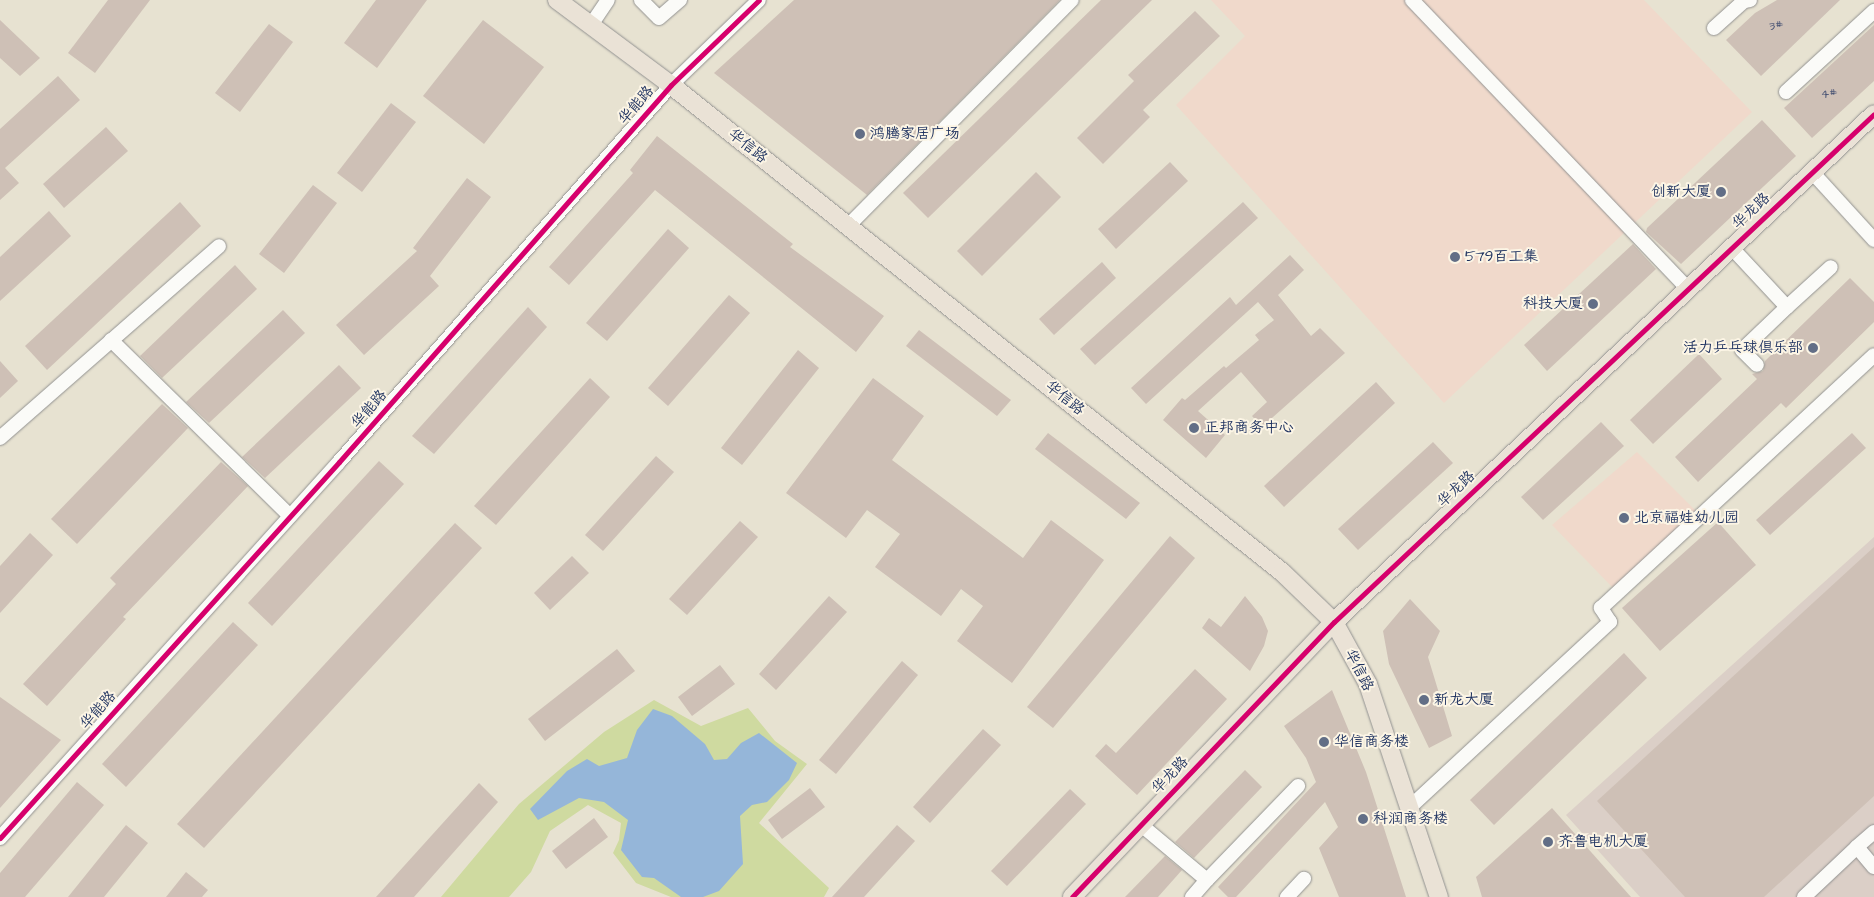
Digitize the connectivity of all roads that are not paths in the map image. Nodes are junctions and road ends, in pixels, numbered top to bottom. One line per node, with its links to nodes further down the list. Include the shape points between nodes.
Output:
1 (557, 0): 12 (main road, 华信路)
2 (608, 0): 12 (street)
3 (641, 0): 4 (street, via 659,18)
4 (680, 0)
5 (759, 0): 14 (street, 华能路)
6 (1072, 0): 18 (street)
7 (1412, 0): 23 (street)
8 (1750, 0): 13 (street, via 1744,1)
9 (1868, 0): 10 (street)
10 (1874, 6)
11 (1874, 11): 15 (street)
12 (591, 25): 14 (main road, 华信路)
13 (1714, 28)
14 (671, 84): 18 (main road, 华信路); 29 (street, 华能路)
15 (1786, 92)
16 (1874, 114): 17 (main road, 华龙路)
17 (1812, 172): 19 (street); 21 (main road, 华龙路)
18 (848, 226): 30 (main road, 华信路, via 1282,572)
19 (1874, 240)
20 (219, 246): 25 (street)
21 (1731, 248): 23 (main road, 华龙路); 24 (street)
22 (1831, 267): 24 (street)
23 (1687, 288): 30 (main road, 华龙路)
24 (1787, 307): 27 (street, via 1742,350)
25 (111, 340): 28 (street); 29 (street)
26 (1874, 355): 32 (street, via 1601,608 1610,622)
27 (1757, 365)
28 (0, 438)
29 (290, 516): 35 (street, 华能路)
30 (1334, 622): 32 (main road, 华信路, via 1368,684); 33 (main road, 华龙路)
31 (1298, 786): 39 (street)
32 (1409, 808): 43 (main road, 华信路)
33 (1140, 824): 39 (street); 40 (main road, 华龙路)
34 (1874, 832): 36 (street)
35 (0, 838)
36 (1857, 847): 37 (street); 44 (street)
37 (1874, 867)
38 (1304, 879): 42 (street)
39 (1207, 880): 41 (street)
40 (1072, 897)
41 (1192, 897)
42 (1287, 897)
43 (1439, 897)
44 (1804, 897)

